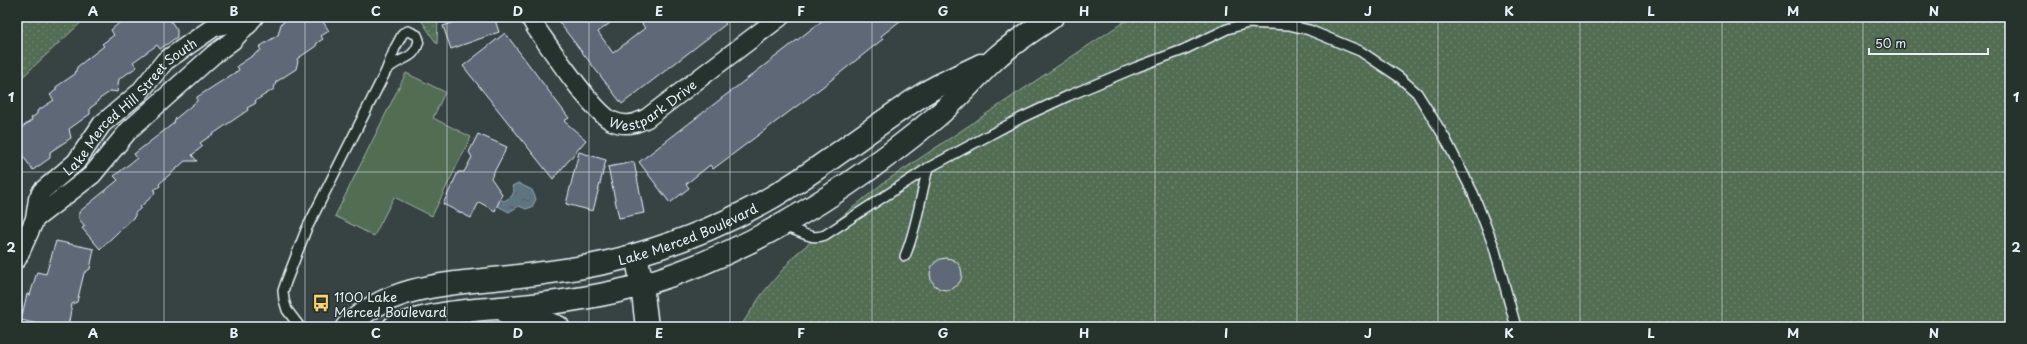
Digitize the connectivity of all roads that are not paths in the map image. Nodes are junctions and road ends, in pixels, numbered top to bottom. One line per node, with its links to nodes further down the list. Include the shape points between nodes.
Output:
1 (530, 17): 2 (street, Westpark Drive, via 597,110 612,121 623,124 648,118)
2 (780, 17)
3 (1052, 17): 5 (main road, Lake Merced Boulevard)
4 (251, 21): 8 (street, Lake Merced Hill Street South, via 233,40 129,130 92,175); 8 (street, Lake Merced Hill Street South, via 214,27 164,61 139,93 102,124 76,162 42,191 38,198)
5 (998, 57): 9 (main road, Lake Merced Boulevard, via 925,127 836,192); 10 (main road, Lake Merced Boulevard, via 924,94 795,184 764,202 702,232)
6 (386, 71): 15 (lane, via 306,230 283,291 287,310)
7 (928, 168): 9 (lane, via 818,238); 11 (lane, via 917,220); 20 (lane, via 1068,96 1183,50 1227,29 1248,23 1270,23 1309,30 1360,51 1380,63 1417,93 1432,114 1470,186 1485,221 1502,272)
8 (35, 219): 12 (street, Lake Merced Hill Street South)
9 (782, 226): 13 (main road, Lake Merced Boulevard, via 720,257)
10 (636, 255): 13 (main road); 16 (main road, Lake Merced Boulevard, via 555,271 418,289 380,303)
11 (905, 256)
12 (17, 259)
13 (642, 285): 14 (main road, Lake Merced Boulevard, via 566,300); 19 (main road)
14 (479, 309): 17 (main road, Lake Merced Boulevard, via 428,317); 18 (main road, via 532,318)
15 (300, 327)
16 (347, 327)
17 (394, 327)
18 (558, 327)
19 (647, 327)
20 (1516, 327)

